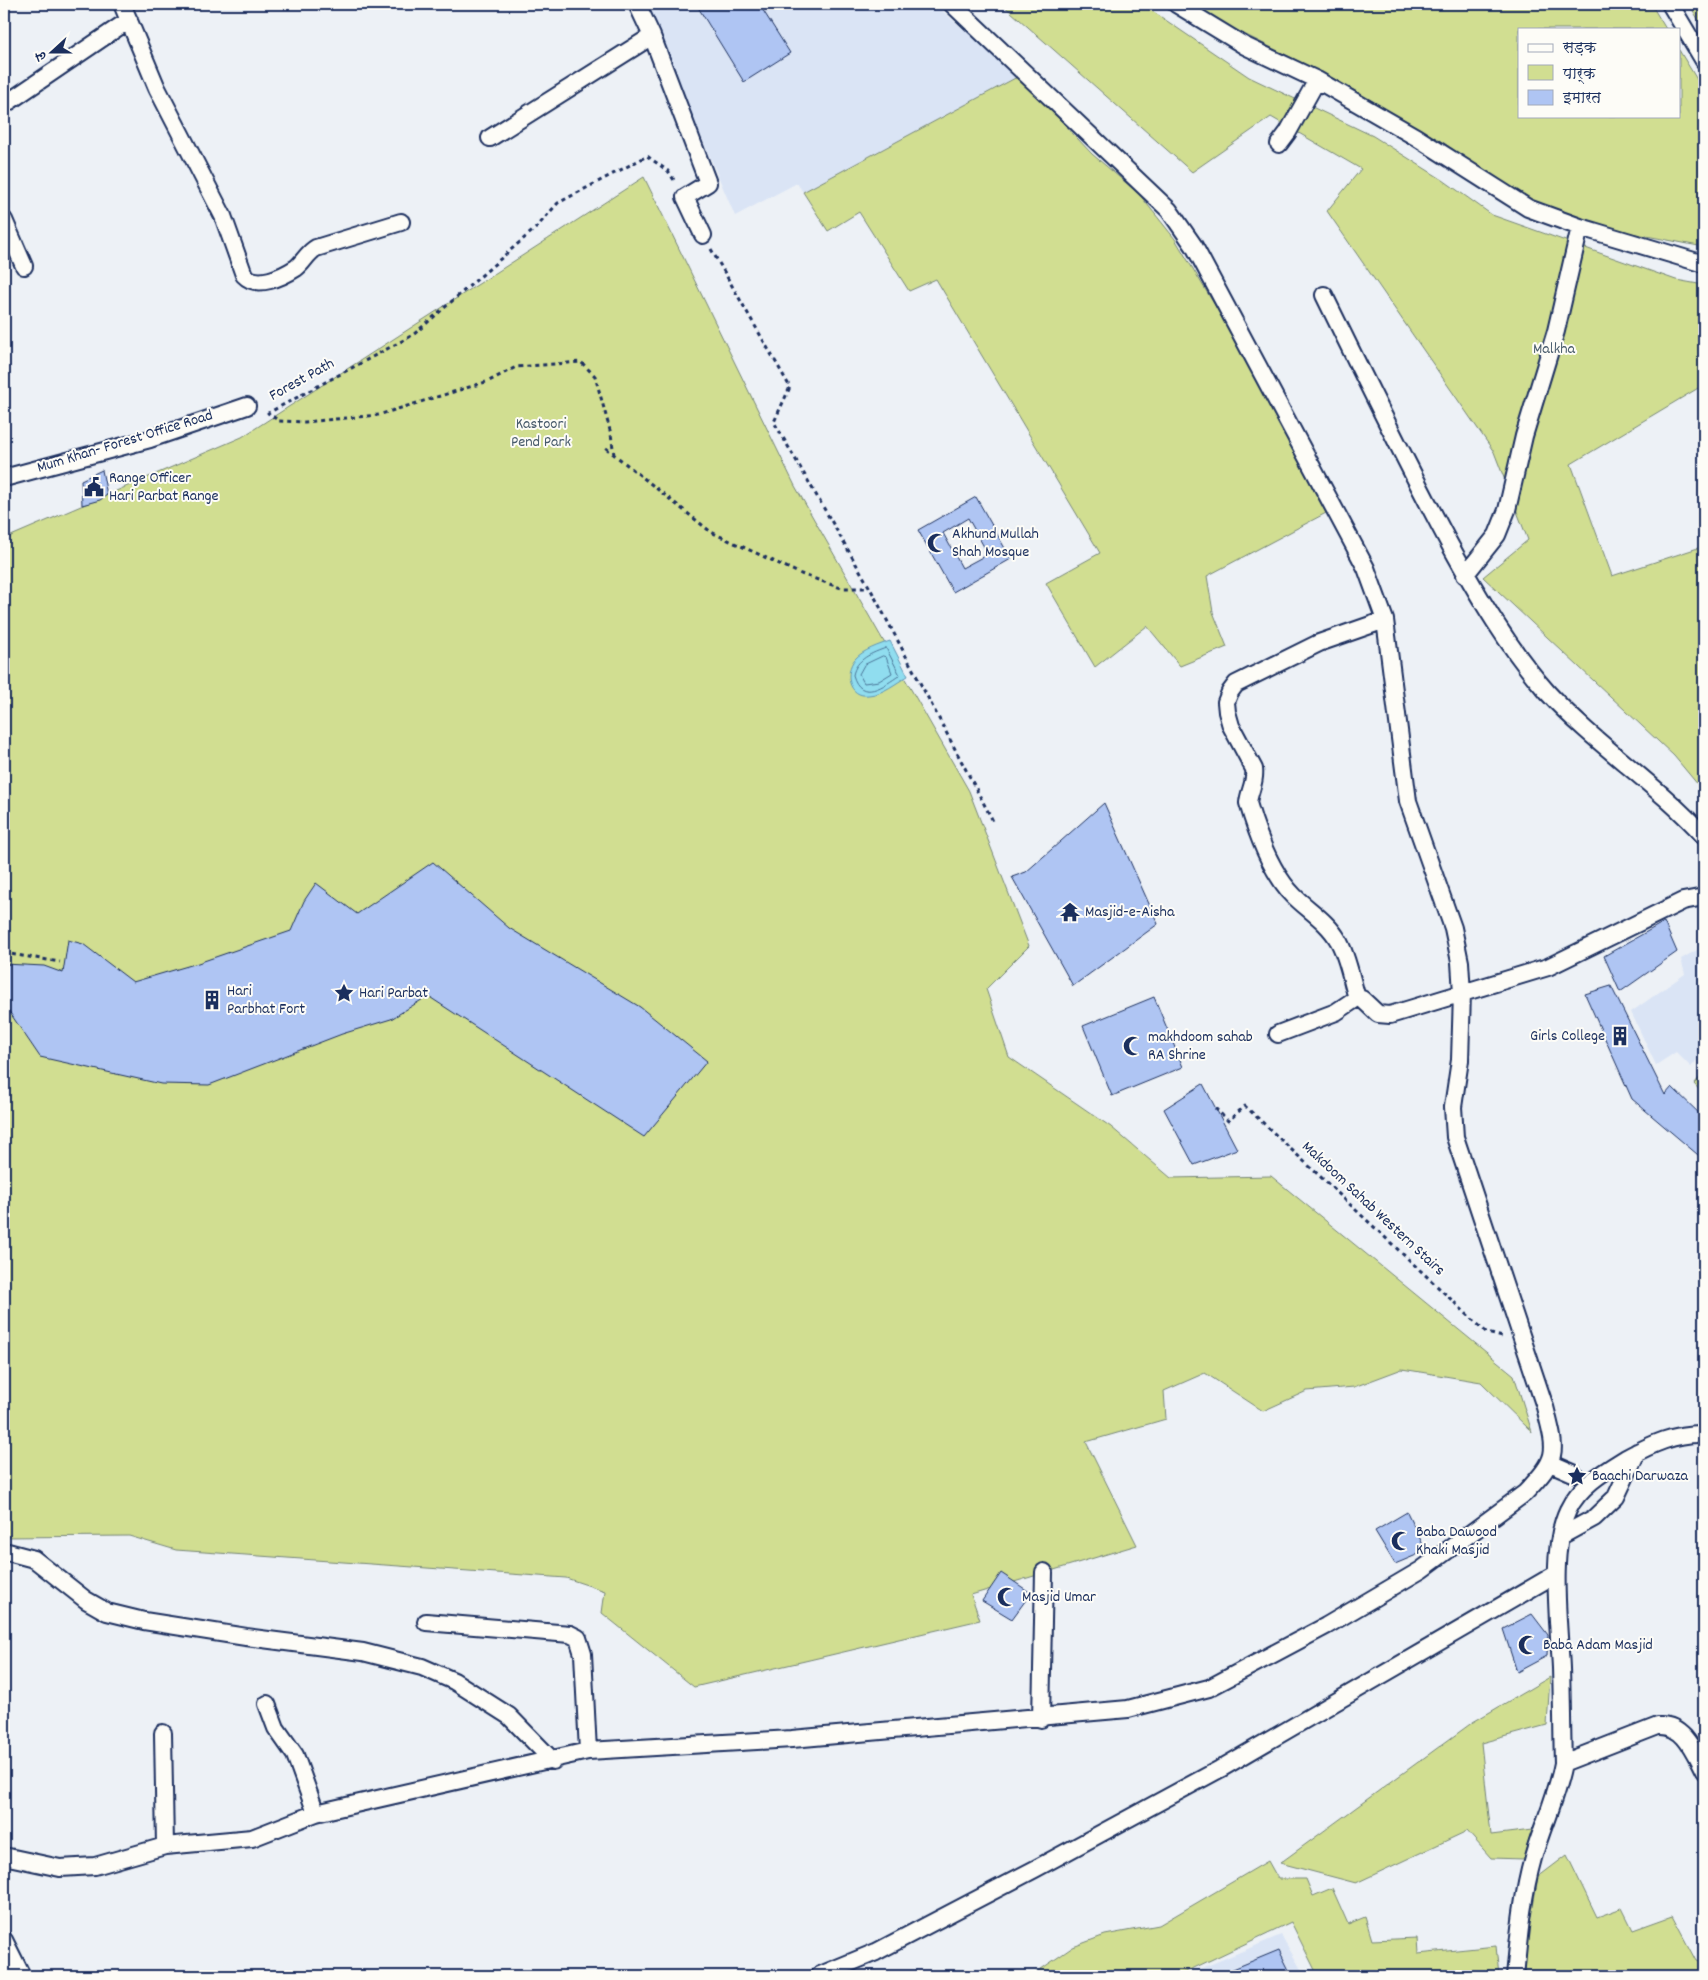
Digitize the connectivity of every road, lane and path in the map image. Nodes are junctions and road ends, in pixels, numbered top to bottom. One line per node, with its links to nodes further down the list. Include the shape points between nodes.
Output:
1 (122, 4): 6 (street)
2 (637, 4): 7 (street)
3 (952, 4): 27 (street, via 1169,210 1179,224 1194,246 1366,568)
4 (1176, 4): 9 (street, via 1245,46)
5 (1670, 4): 8 (street)
6 (129, 20): 10 (street); 15 (street, via 157,88 210,187 244,275 250,281 262,283 295,269 316,248)
7 (652, 36): 11 (street); 13 (street, via 708,183)
8 (1704, 61)
9 (1317, 80): 12 (street); 16 (street, via 1416,137 1528,208)
10 (4, 105)
11 (490, 138)
12 (1279, 144)
13 (685, 197): 17 (street); 23 (path, Forest Path, via 668,171 647,156 558,203 536,228 413,335 268,413 279,422 378,414 490,381 516,367 581,362 595,376)
14 (4, 220): 19 (street)
15 (401, 222)
16 (1580, 227): 18 (street); 25 (street, via 1556,331 1524,436 1507,510 1496,535)
17 (703, 235): 26 (path, via 790,387 774,422)
18 (1704, 264)
19 (24, 266)
20 (1324, 295): 25 (street)
21 (247, 406): 24 (street, Mum Khan- Forest Office Road, via 150,439)
22 (606, 448): 23 (path)
23 (614, 455): 26 (path, via 711,532 801,574 841,588)
24 (4, 478)
25 (1465, 575): 29 (street, via 1520,657 1548,692)
26 (870, 588): 28 (path)
27 (1385, 620): 33 (street, via 1408,801 1452,928 1460,962); 34 (street, via 1319,644 1245,679 1230,692 1226,702 1231,726 1254,769 1256,777 1248,803 1265,848 1292,894 1337,938)
28 (993, 821)
29 (1704, 836)
30 (1704, 897): 33 (street, via 1683,901 1548,967)
31 (4, 953): 32 (path)
32 (60, 962)
33 (1462, 993): 34 (street, via 1384,1015); 37 (street, via 1460,1060 1453,1107 1454,1137)
34 (1357, 998): 35 (street, via 1336,1012)
35 (1278, 1034)
36 (1215, 1108): 37 (path, Makdoom Sahab Western Stairs, via 1228,1121 1245,1106 1487,1333)
37 (1522, 1342): 40 (street, via 1553,1438)
38 (1704, 1434): 39 (street, via 1668,1437)
39 (1637, 1452): 41 (street, via 1601,1473); 42 (street, via 1616,1497 1594,1518)
40 (1550, 1463): 41 (street); 48 (street, via 1525,1494 1421,1570 1326,1626 1209,1688 1128,1709)
41 (1581, 1479): 42 (street)
42 (1561, 1536): 45 (street)
43 (4, 1551): 51 (street, via 34,1559 86,1600 107,1612 227,1634 363,1652 422,1667 454,1681 508,1716)
44 (1044, 1572): 48 (street)
45 (1556, 1574): 52 (street); 59 (street, via 1220,1769 885,1947)
46 (426, 1622): 50 (street, via 570,1634 578,1638 583,1654)
47 (267, 1704): 54 (street, via 276,1728 295,1755)
48 (1042, 1719): 50 (street)
49 (163, 1733): 55 (street)
50 (588, 1751): 51 (street)
51 (553, 1761): 54 (street)
52 (1563, 1762): 53 (street, via 1665,1725 1688,1740); 60 (street, via 1526,1889)
53 (1704, 1771)
54 (316, 1812): 55 (street, via 252,1838)
55 (165, 1846): 56 (street, via 95,1866 60,1868)
56 (4, 1856)
57 (5, 1945): 58 (street)
58 (22, 1976)
59 (818, 1976)
60 (1516, 1976)

